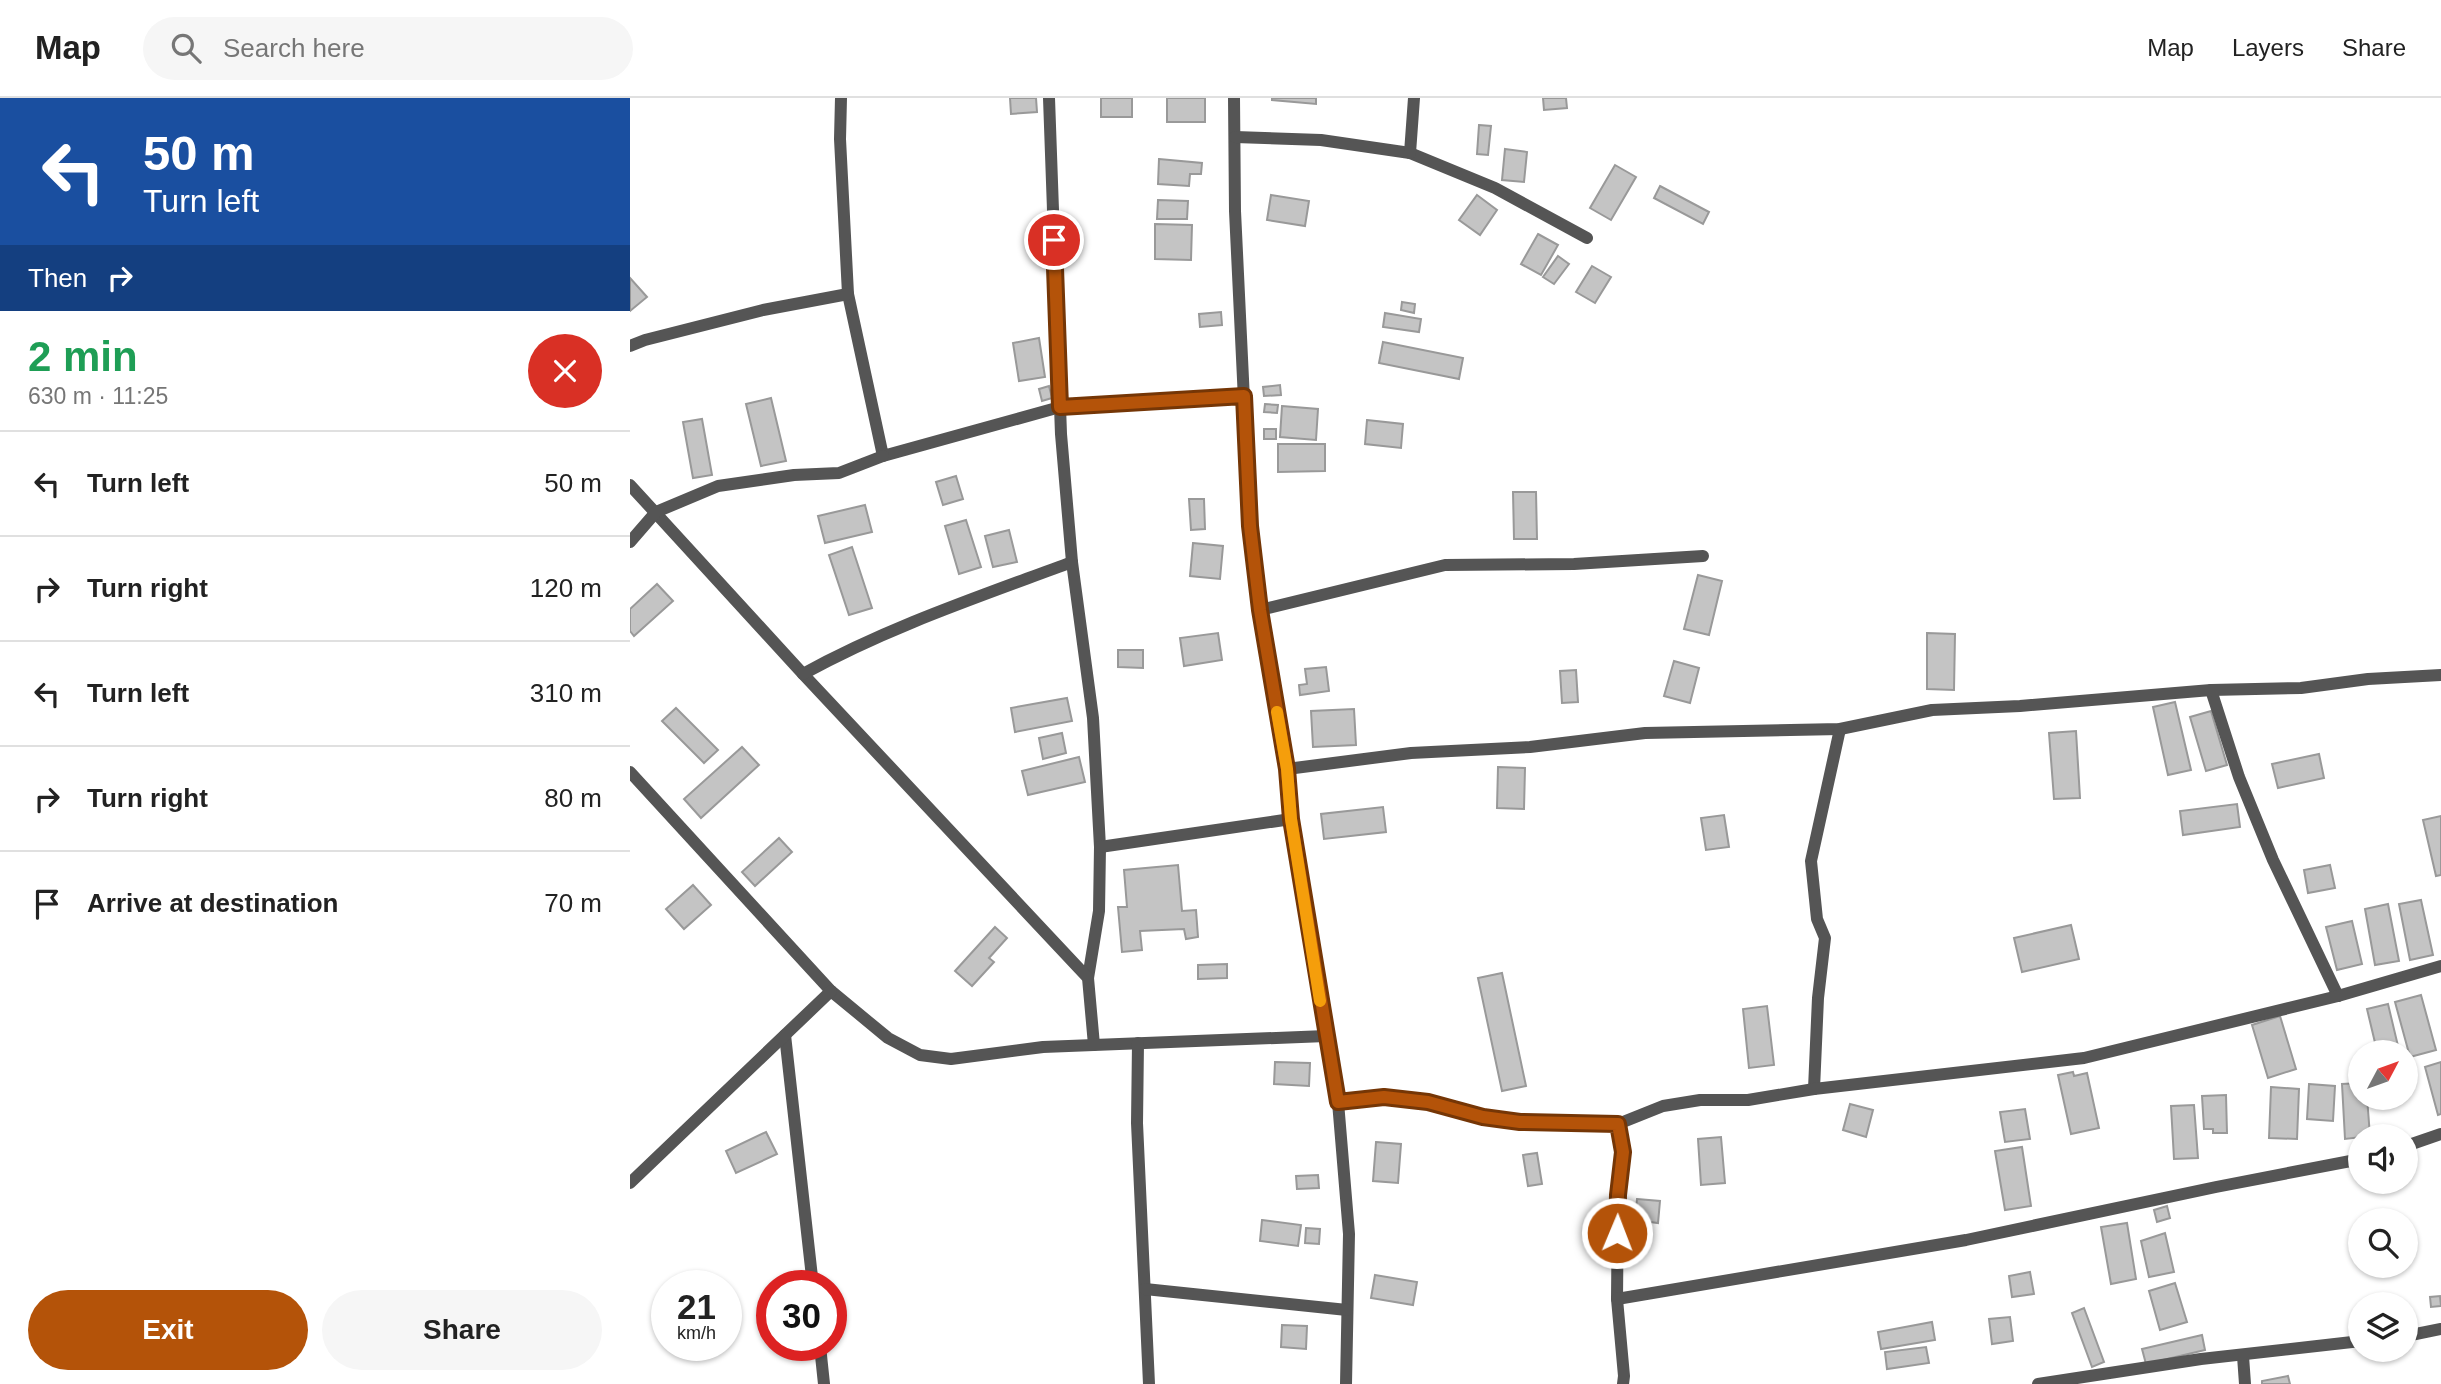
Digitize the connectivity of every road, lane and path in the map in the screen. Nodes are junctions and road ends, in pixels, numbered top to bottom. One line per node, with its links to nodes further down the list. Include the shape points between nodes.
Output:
1 (841, 98): 8 (street)
2 (1049, 98): 11 (street)
3 (1234, 98): 5 (street)
4 (1414, 98): 6 (street)
5 (1235, 137): 6 (street, via 1321,140); 10 (street)
6 (1410, 153): 7 (street, via 1494,188)
7 (1587, 238)
8 (848, 294): 9 (street, via 763,310); 12 (street)
9 (630, 346)
10 (1244, 396): 11 (street); 18 (street, via 1250,526)
11 (1060, 407): 12 (street); 17 (street)
12 (883, 456): 14 (street, via 839,473 718,486)
13 (630, 485): 14 (street)
14 (656, 512): 15 (street); 19 (street)
15 (630, 542)
16 (1703, 555): 18 (street, via 1574,564 1445,565)
17 (1072, 562): 19 (street, via 902,627); 26 (street, via 1093,718)
18 (1260, 610): 23 (street)
19 (803, 674): 28 (street)
20 (2441, 675): 21 (street, via 2301,688)
21 (2211, 690): 22 (street, via 1932,710); 30 (street, via 2239,777 2273,860)
22 (1840, 729): 23 (street, via 1645,733 1530,747 1411,753); 35 (street, via 1811,861 1817,919 1825,938)
23 (1287, 769): 25 (street)
24 (630, 772): 29 (street)
25 (1291, 819): 26 (street); 32 (street)
26 (1100, 846): 28 (street, via 1099,911)
27 (2441, 966): 30 (street)
28 (1088, 978): 34 (street)
29 (831, 991): 31 (street); 34 (street, via 888,1038 920,1055 951,1059)
30 (2338, 996): 35 (street, via 2084,1058)
31 (785, 1035): 41 (street); 42 (street)
32 (1326, 1036): 33 (street); 36 (street)
33 (1138, 1043): 34 (street); 43 (street)
34 (1094, 1045)
35 (1814, 1090): 37 (street, via 1663,1105)
36 (1338, 1102): 37 (street, via 1384,1097 1520,1122); 45 (street, via 1349,1234)
37 (1618, 1124): 44 (street, via 1623,1152 1618,1195)
38 (2441, 1134): 39 (street)
39 (2418, 1142)
40 (2348, 1161): 44 (street, via 1966,1240)
41 (630, 1182)
42 (811, 1270)
43 (1144, 1289): 45 (street); 52 (street)
44 (1618, 1299): 54 (street)
45 (1347, 1310): 53 (street)
46 (2441, 1329): 47 (street)
47 (2418, 1334)
48 (2348, 1343): 49 (street)
49 (2242, 1356): 55 (street); 56 (street)
50 (822, 1361): 51 (street)
51 (824, 1384)
52 (1149, 1384)
53 (1346, 1384)
54 (1623, 1384)
55 (2038, 1384)
56 (2245, 1384)

